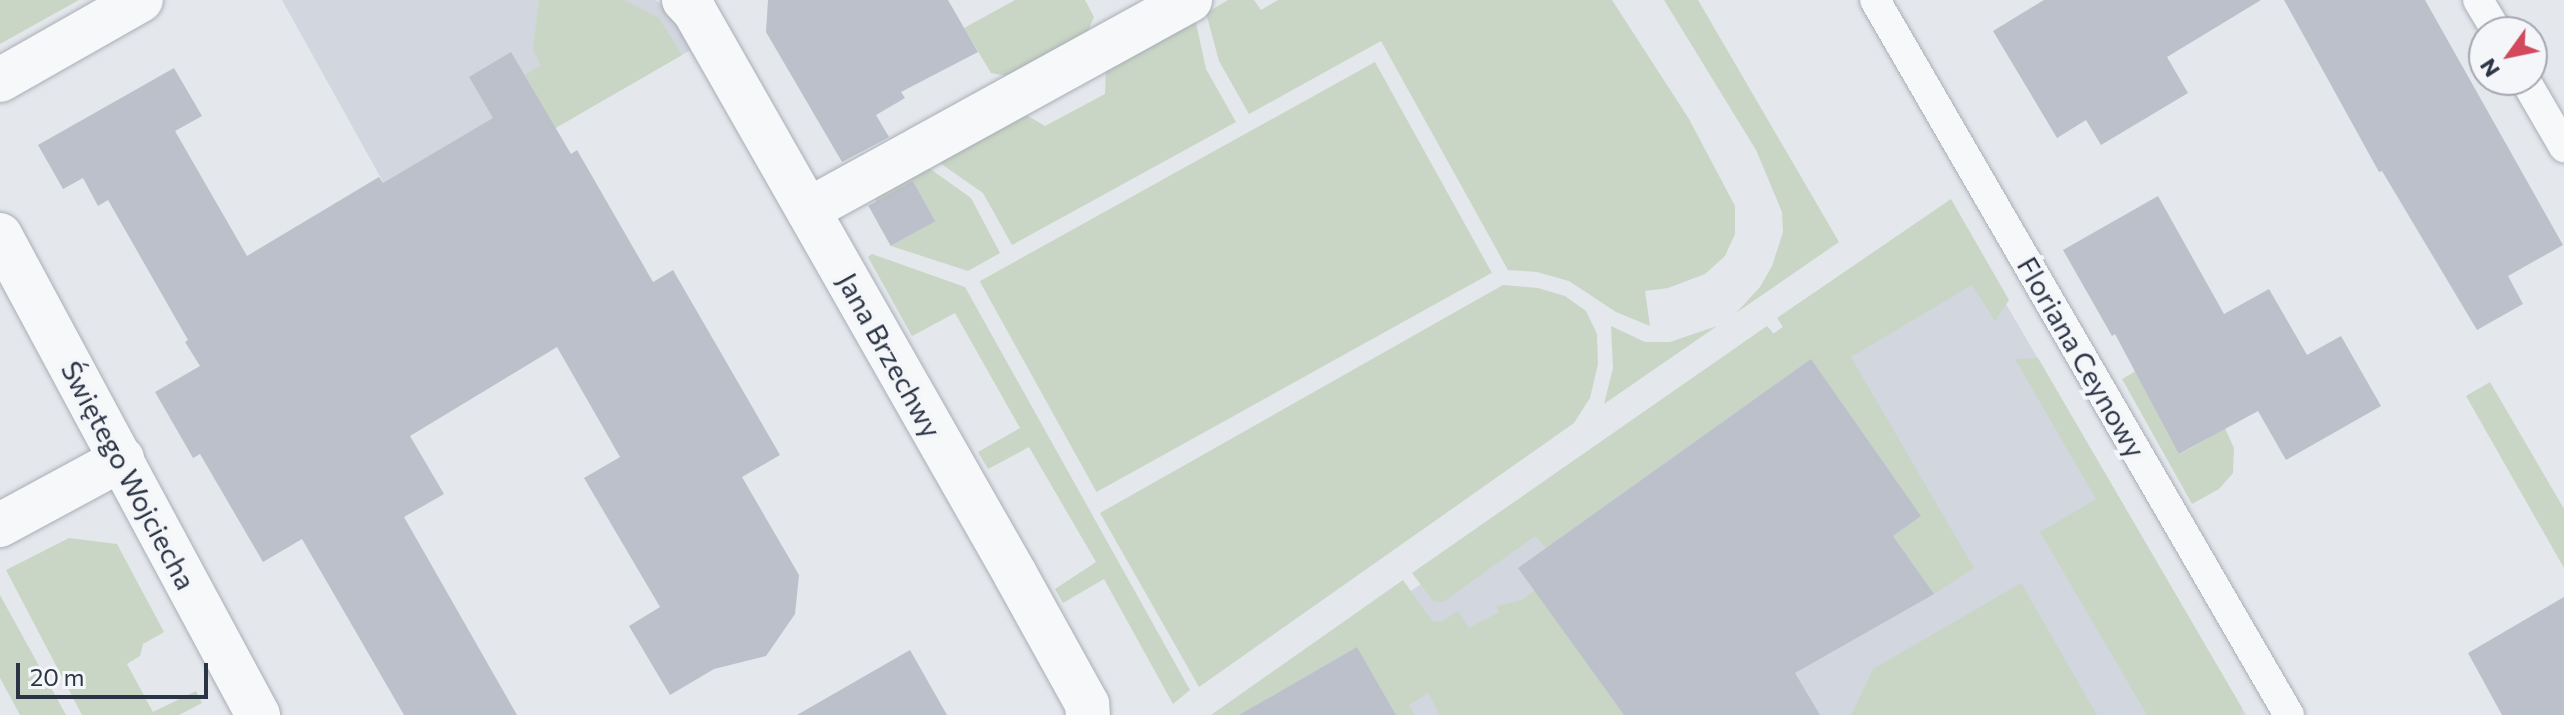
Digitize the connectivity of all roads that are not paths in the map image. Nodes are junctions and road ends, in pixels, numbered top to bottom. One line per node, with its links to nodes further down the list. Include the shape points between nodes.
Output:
1 (141, 0): 5 (street)
2 (684, 0): 8 (street, Jana Brzechwy)
3 (1190, 0): 8 (street)
4 (1875, 0): 14 (lane, Floriana Ceynowy)
5 (0, 80)
6 (2534, 96): 7 (lane)
7 (2564, 147)
8 (808, 210): 13 (street, Jana Brzechwy, via 1015,574 1087,704)
9 (0, 235): 10 (street, Świętego Wojciecha)
10 (122, 459): 11 (street); 12 (street, Świętego Wojciecha)
11 (0, 525)
12 (258, 715)
13 (1088, 715)
14 (2289, 715)

